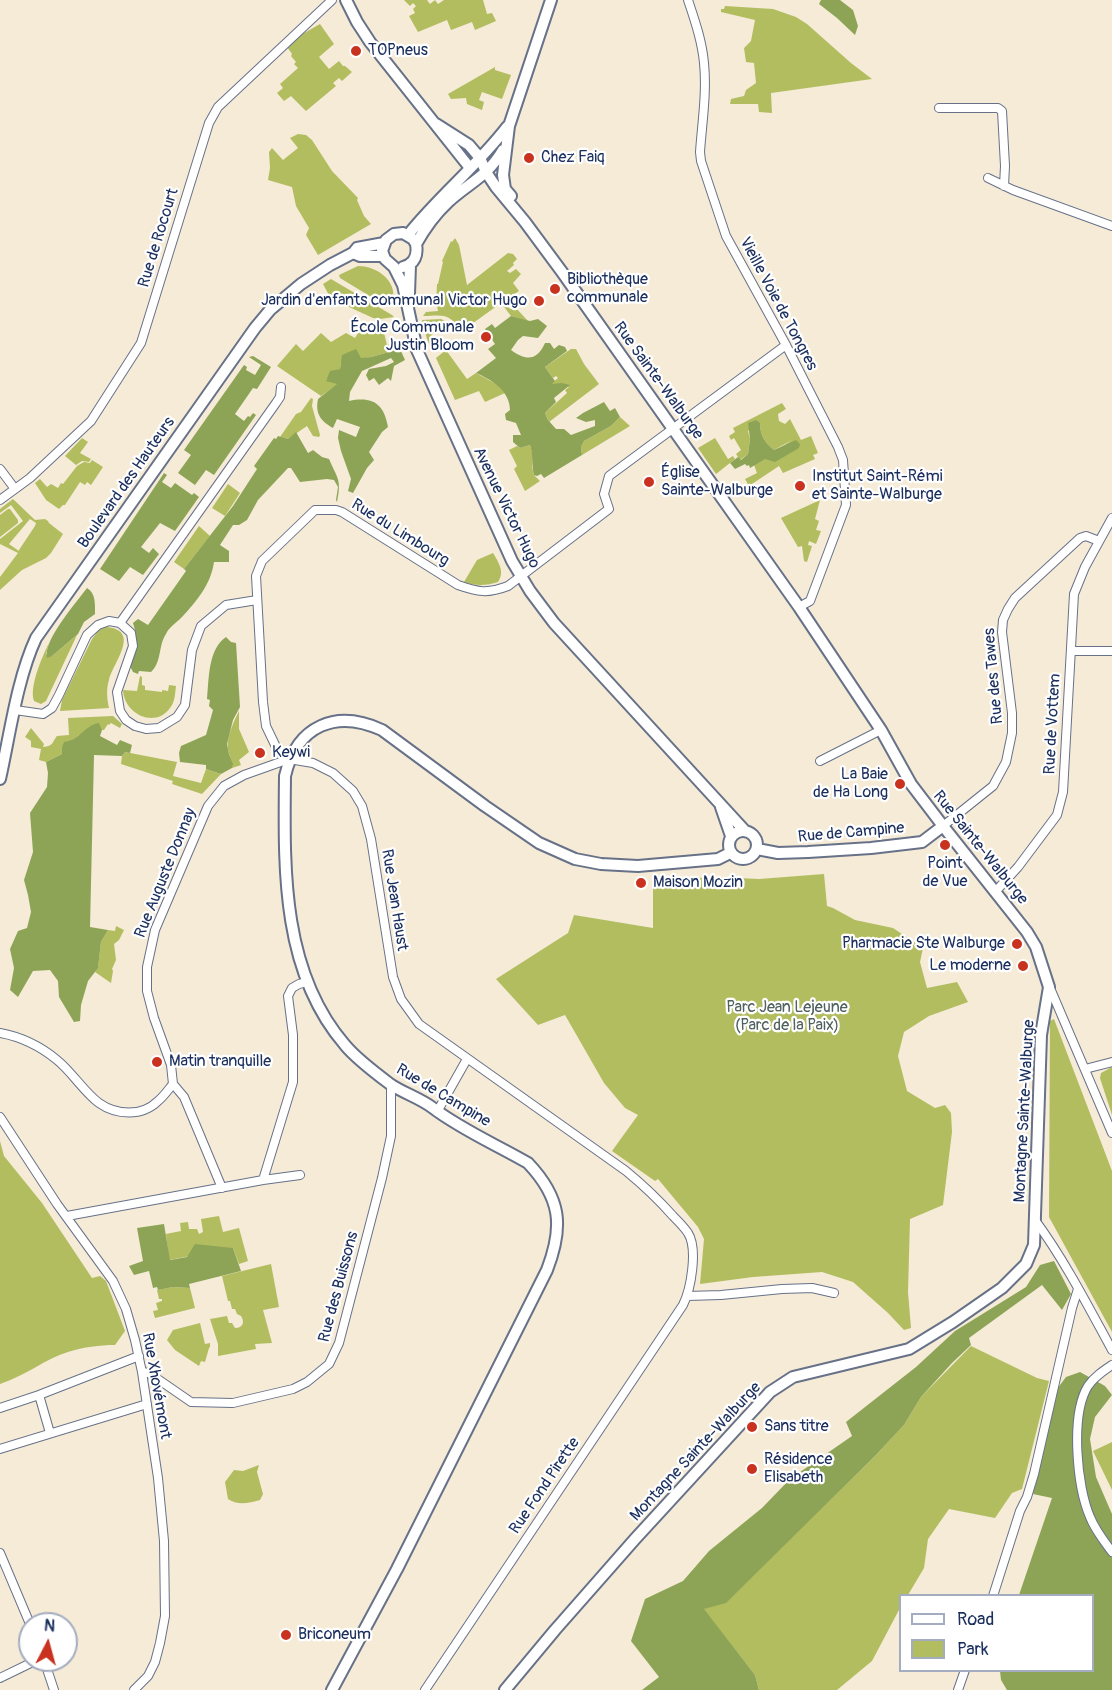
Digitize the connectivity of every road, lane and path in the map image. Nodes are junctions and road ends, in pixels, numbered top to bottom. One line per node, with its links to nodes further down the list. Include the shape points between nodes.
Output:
1 (332, 0): 28 (street, Rue de Rocourt, via 218,107 209,123 141,343 91,421)
2 (346, 0): 6 (street, via 370,42)
3 (551, 0): 7 (street)
4 (688, 0): 24 (street, Vieille Voie de Tongres, via 704,62 701,160 726,236)
5 (939, 108): 13 (street, via 1002,111)
6 (436, 124): 9 (street, via 469,145); 10 (street)
7 (509, 126): 8 (street); 9 (street, Boulevard des Hauteurs)
8 (506, 144): 11 (street); 14 (street, via 503,182)
9 (480, 158): 10 (street, Boulevard des Hauteurs); 11 (street, Rue Sainte-Walburge)
10 (470, 168): 11 (street); 16 (street, Boulevard des Hauteurs)
11 (486, 172): 14 (street, Rue Sainte-Walburge); 18 (street, via 448,202)
12 (988, 178): 13 (street)
13 (1004, 186): 15 (street)
14 (525, 222): 26 (street, Rue Sainte-Walburge)
15 (1112, 226)
16 (408, 235): 17 (street, Boulevard des Hauteurs, via 394,234); 18 (street)
17 (384, 243): 19 (street, Boulevard des Hauteurs, via 357,248); 20 (street)
18 (416, 244): 21 (street, Avenue Victor Hugo, via 416,258)
19 (353, 253): 20 (street); 38 (street, Boulevard des Hauteurs, via 296,287 255,328 36,638)
20 (384, 256): 22 (street)
21 (410, 265): 22 (street); 23 (street, Avenue Victor Hugo)
22 (394, 267): 23 (street, Avenue Victor Hugo)
23 (407, 306): 32 (street, Avenue Victor Hugo, via 420,356)
24 (786, 345): 26 (street, Rue du Limbourg); 34 (street, Vieille Voie de Tongres, via 838,447 845,474 846,505 810,601)
25 (281, 387): 35 (street, via 276,403)
26 (673, 429): 32 (street, Rue du Limbourg, via 609,476 604,494 609,509); 34 (street, Rue Sainte-Walburge)
27 (0, 468): 28 (street)
28 (15, 489): 29 (street, Rue de Rocourt)
29 (0, 500)
30 (1112, 518): 31 (street)
31 (1099, 541): 36 (street, Rue de Vottem, via 1074,594); 44 (street, Rue des Tawes, via 1080,538 1008,609 1002,632 1012,713 1006,762 993,786)
32 (521, 576): 33 (street, Rue du Limbourg, via 508,586 478,592 458,585 342,512 315,510 262,561 256,576); 43 (street, Avenue Victor Hugo, via 554,623)
33 (257, 600): 35 (street, via 226,605 201,626 192,650 185,705 177,717 159,728 135,726 120,711 117,692 133,646 131,633); 40 (street, Rue du Limbourg, via 266,726 278,751)
34 (799, 607): 39 (street, Rue Sainte-Walburge)
35 (120, 623): 38 (street, via 98,625 87,635 52,708 43,714)
36 (1071, 651): 37 (street); 49 (street, Rue de Vottem, via 1063,792 1058,813)
37 (1112, 651)
38 (15, 710): 42 (street, Boulevard des Hauteurs)
39 (881, 730): 41 (street); 44 (street, Rue Sainte-Walburge, via 911,784)
40 (290, 759): 48 (street, Rue de Campine, via 306,736 317,728 329,722 356,721 382,730 530,837 574,859 638,866 718,860); 50 (street, Rue de Campine, via 285,776 287,891 294,938); 53 (street, Rue Jean Haust, via 313,763 333,773 353,791 362,806 393,977 401,999 419,1024); 56 (street, Rue Auguste Donnay, via 224,786 208,806 155,930 147,967 147,991 171,1065)
41 (820, 761)
42 (0, 779)
43 (720, 803): 45 (street, Avenue Victor Hugo); 46 (street, Avenue Victor Hugo)
44 (943, 826): 47 (street, Rue de Campine, via 922,842 808,852); 49 (street, Rue Sainte-Walburge)
45 (746, 831): 46 (street); 47 (street, via 756,840)
46 (731, 836): 48 (street)
47 (757, 849): 48 (street, Rue de Campine, via 746,858)
48 (730, 853)
49 (996, 891): 51 (street, Rue Sainte-Walburge, via 1028,932)
50 (307, 982): 57 (street, Rue de Campine, via 345,1046); 62 (street, via 292,988 288,996 293,1082)
51 (1049, 987): 55 (street); 65 (street, Montagne Sainte-Walburge, via 1041,1035)
52 (0, 1033): 56 (street, via 39,1047 99,1102 116,1112 134,1113 148,1108)
53 (467, 1059): 58 (street); 68 (street, Rue Jean Haust, via 626,1171 688,1232 693,1253)
54 (1112, 1062): 55 (street)
55 (1085, 1069): 60 (street)
56 (173, 1084): 63 (street, via 184,1097)
57 (391, 1084): 58 (street, Rue de Campine); 72 (street, Rue des Buissons, via 391,1136 382,1178 339,1343 329,1364 293,1389 233,1403 191,1402)
58 (437, 1112): 88 (street, Rue de Campine, via 528,1163 538,1174 556,1211 555,1248 397,1569)
59 (0, 1117): 64 (street, Rue Xhovémont)
60 (1112, 1133)
61 (300, 1175): 62 (street)
62 (263, 1180): 63 (street)
63 (222, 1188): 64 (street)
64 (67, 1216): 70 (street, Rue Xhovémont, via 116,1287)
65 (1035, 1220): 66 (street); 90 (street, Montagne Sainte-Walburge, via 1034,1245 1026,1264 1002,1288 953,1322 909,1349 793,1377 770,1392)
66 (1078, 1289): 69 (street); 80 (street, via 1034,1474)
67 (834, 1293): 68 (street, via 812,1288)
68 (687, 1296): 89 (street, Rue Fond Pirette)
69 (1112, 1350)
70 (139, 1356): 72 (street, Rue Xhovémont); 73 (street)
71 (1112, 1365): 78 (street, via 1084,1394 1077,1439 1083,1497 1092,1522)
72 (142, 1372): 74 (street, Rue Xhovémont)
73 (39, 1395): 75 (street); 76 (street)
74 (147, 1404): 76 (street); 87 (street, Rue Xhovémont, via 164,1541 165,1616 155,1662)
75 (0, 1408)
76 (50, 1433): 77 (street)
77 (0, 1449)
78 (1112, 1552)
79 (0, 1553): 81 (street)
80 (994, 1594)
81 (25, 1612)
82 (18, 1669): 85 (street)
83 (48, 1672): 86 (street)
84 (965, 1672): 91 (street)
85 (0, 1678)
86 (54, 1690)
87 (134, 1690)
88 (332, 1690)
89 (425, 1690)
90 (504, 1690)
91 (958, 1690)

